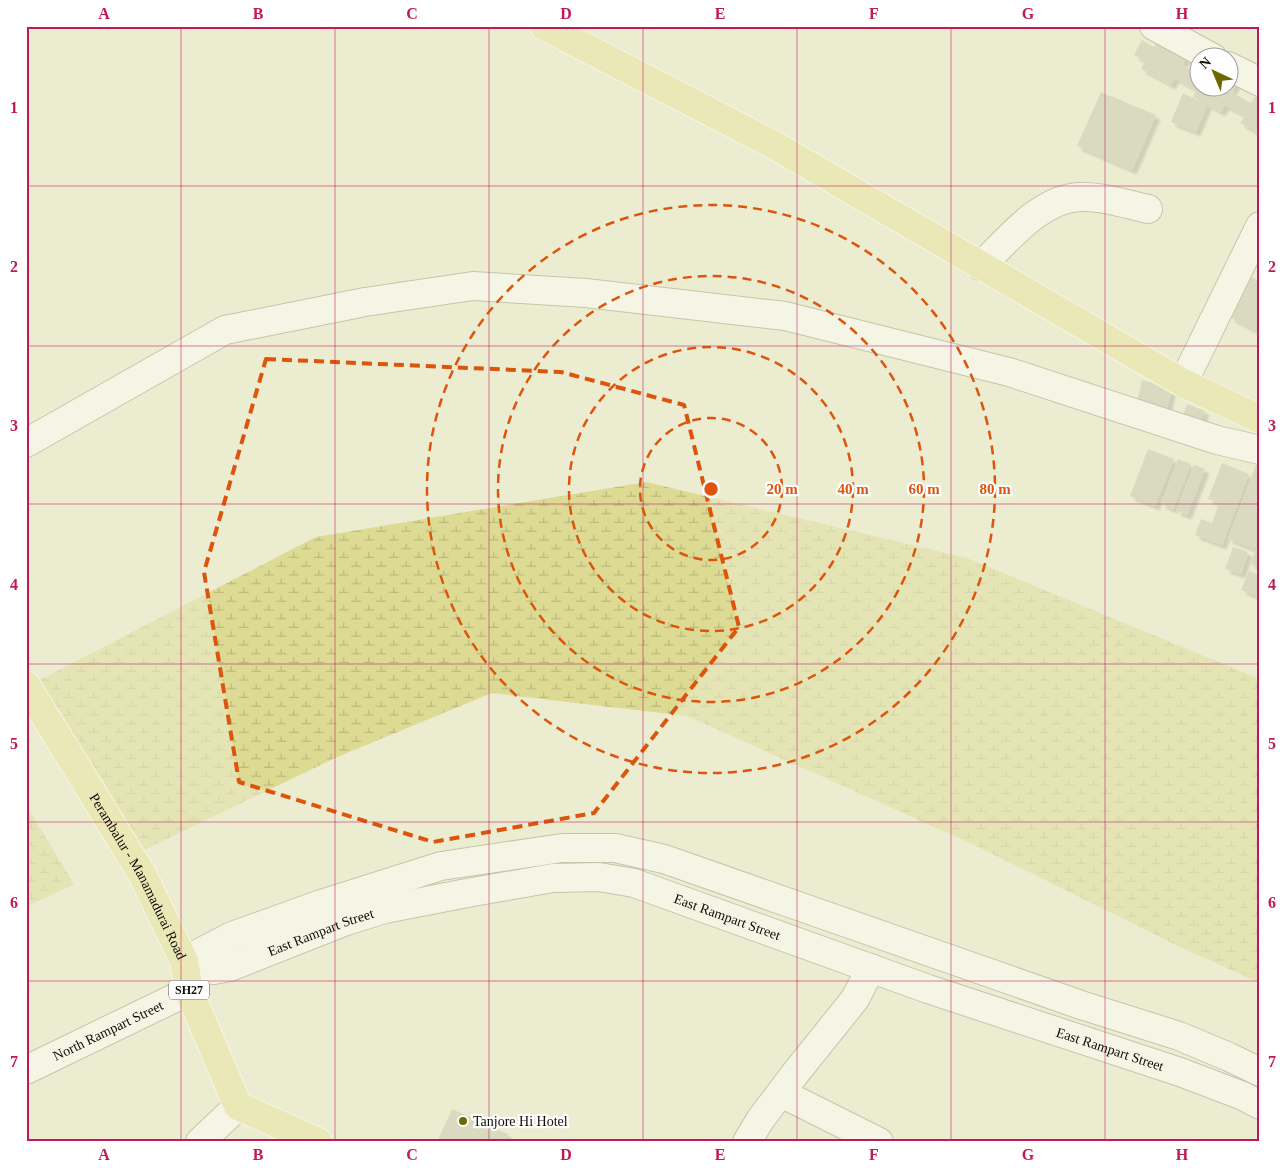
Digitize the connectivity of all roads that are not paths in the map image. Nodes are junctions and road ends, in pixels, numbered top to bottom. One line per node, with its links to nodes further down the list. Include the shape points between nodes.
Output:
1 (544, 26): 8 (main road, via 774,145)
2 (1154, 26): 3 (street)
3 (1195, 48)
4 (1238, 71): 5 (street)
5 (1260, 82)
6 (1148, 209): 8 (street, via 1092,198 1063,200 1031,217)
7 (1260, 226): 9 (street)
8 (982, 266): 9 (main road)
9 (1182, 383): 10 (main road)
10 (1260, 419)
11 (26, 443): 12 (street, via 225,330 365,302 473,286 586,293 785,316 1009,372 1217,440)
12 (1260, 450)
13 (26, 685): 14 (main road, Perambalur - Manamadurai Road / SH27, via 142,874)
14 (184, 962): 15 (street, East Rampart Street, via 214,970 230,967 313,933 386,909 553,878 599,877 634,883); 16 (main road, Perambalur - Manamadurai Road / SH27); 18 (street, via 232,936 441,866 562,848 615,848 664,859 1081,1005 1179,1036)
15 (871, 968): 19 (street, via 855,998); 20 (street, East Rampart Street, via 1180,1072)
16 (189, 990): 17 (street, North Rampart Street); 21 (main road, Perambalur - Manamadurai Road / SH27)
17 (26, 1070)
18 (1260, 1072)
19 (781, 1093): 24 (street); 25 (street)
20 (1260, 1105)
21 (238, 1106): 22 (street); 23 (main road)
22 (200, 1142)
23 (318, 1142)
24 (747, 1142)
25 (879, 1142)

